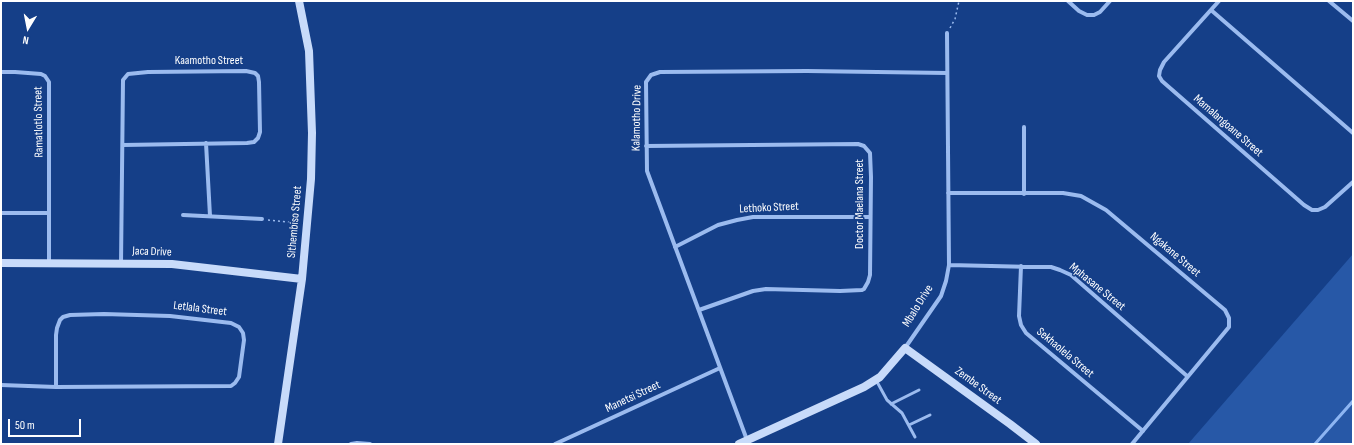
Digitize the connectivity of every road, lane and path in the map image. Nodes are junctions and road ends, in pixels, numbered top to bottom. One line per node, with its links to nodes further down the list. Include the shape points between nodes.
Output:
1 (298, 1): 26 (street, Sithembiso Street, via 309,51 312,113)
2 (959, 1): 9 (path, via 955,19)
3 (1068, 1): 4 (street, via 1079,11 1094,15)
4 (1110, 1)
5 (1219, 1): 7 (street, Mamalangoane Street)
6 (1329, 1): 8 (street)
7 (1211, 10): 13 (street); 17 (street, Mamalangoane Street, via 1164,62 1159,76 1162,80 1312,210 1325,207)
8 (1353, 21)
9 (948, 33): 11 (street, Mbalo Drive)
10 (1, 72): 21 (street, Ramatlotlo Street, via 41,74 49,82)
11 (947, 73): 16 (street, Kalamotho Drive, via 655,73 648,78 645,88); 18 (street, Mbalo Drive)
12 (1024, 127): 19 (street)
13 (1353, 133)
14 (206, 143): 15 (street, Kaamotho Street); 15 (street, Kaamotho Street, via 247,144 258,138 259,82 255,73 246,70 128,74 123,80); 23 (street)
15 (123, 145): 30 (street, Kaamotho Street)
16 (646, 146): 24 (street, Doctor Maelana Street, via 858,144 870,153); 27 (street, Kalamotho Drive, via 646,172)
17 (1353, 182)
18 (948, 194): 19 (street, Ngakane Street); 31 (street, Mbalo Drive)
19 (1024, 194): 37 (street, Ngakane Street, via 1063,193 1091,200 1225,310 1230,327)
20 (1, 213): 21 (street)
21 (50, 213): 29 (street, Ramatlotlo Street)
22 (183, 215): 23 (street)
23 (210, 216): 25 (street)
24 (870, 217): 27 (street, Lethoko Street, via 753,217 718,225); 34 (street, Doctor Maelana Street, via 870,275 862,290 766,289)
25 (262, 219): 26 (path)
26 (307, 224): 33 (street, Sithembiso Street)
27 (675, 247): 34 (street, Kalamotho Drive)
28 (1, 263): 29 (street, Jaca Drive)
29 (49, 263): 30 (street, Jaca Drive)
30 (122, 264): 33 (street, Jaca Drive, via 172,264)
31 (949, 265): 32 (street, Mphasane Street); 35 (street, Mbalo Drive, via 941,296)
32 (1020, 266): 37 (street, Mphasane Street, via 1051,268 1071,275); 45 (street, Sekhaolela Street, via 1019,316 1026,333)
33 (302, 279): 48 (street, Sithembiso Street)
34 (699, 310): 36 (street, Kalamotho Drive)
35 (905, 348): 38 (street, Mbalo Drive); 53 (street, Zembe Street)
36 (720, 368): 47 (street, Kalamotho Drive); 51 (street, Manetsi Street)
37 (1187, 376): 45 (street, Ngakane Street)
38 (876, 380): 42 (lane); 47 (street, Mbalo Drive)
39 (1, 385): 40 (street, Letlala Street)
40 (56, 387): 40 (street, Letlala Street, via 230,386 240,377 243,333 239,327 231,323 170,316 104,314 63,317 56,335)
41 (919, 390): 42 (lane)
42 (891, 404): 44 (lane, via 902,413)
43 (930, 415): 44 (lane)
44 (909, 425): 46 (lane)
45 (1143, 431): 54 (street, Ngakane Street)
46 (915, 437)
47 (748, 440): 52 (street, Mbalo Drive)
48 (278, 444)
49 (351, 444): 50 (street)
50 (370, 444)
51 (555, 444)
52 (739, 444)
53 (1036, 444)
54 (1132, 444)

